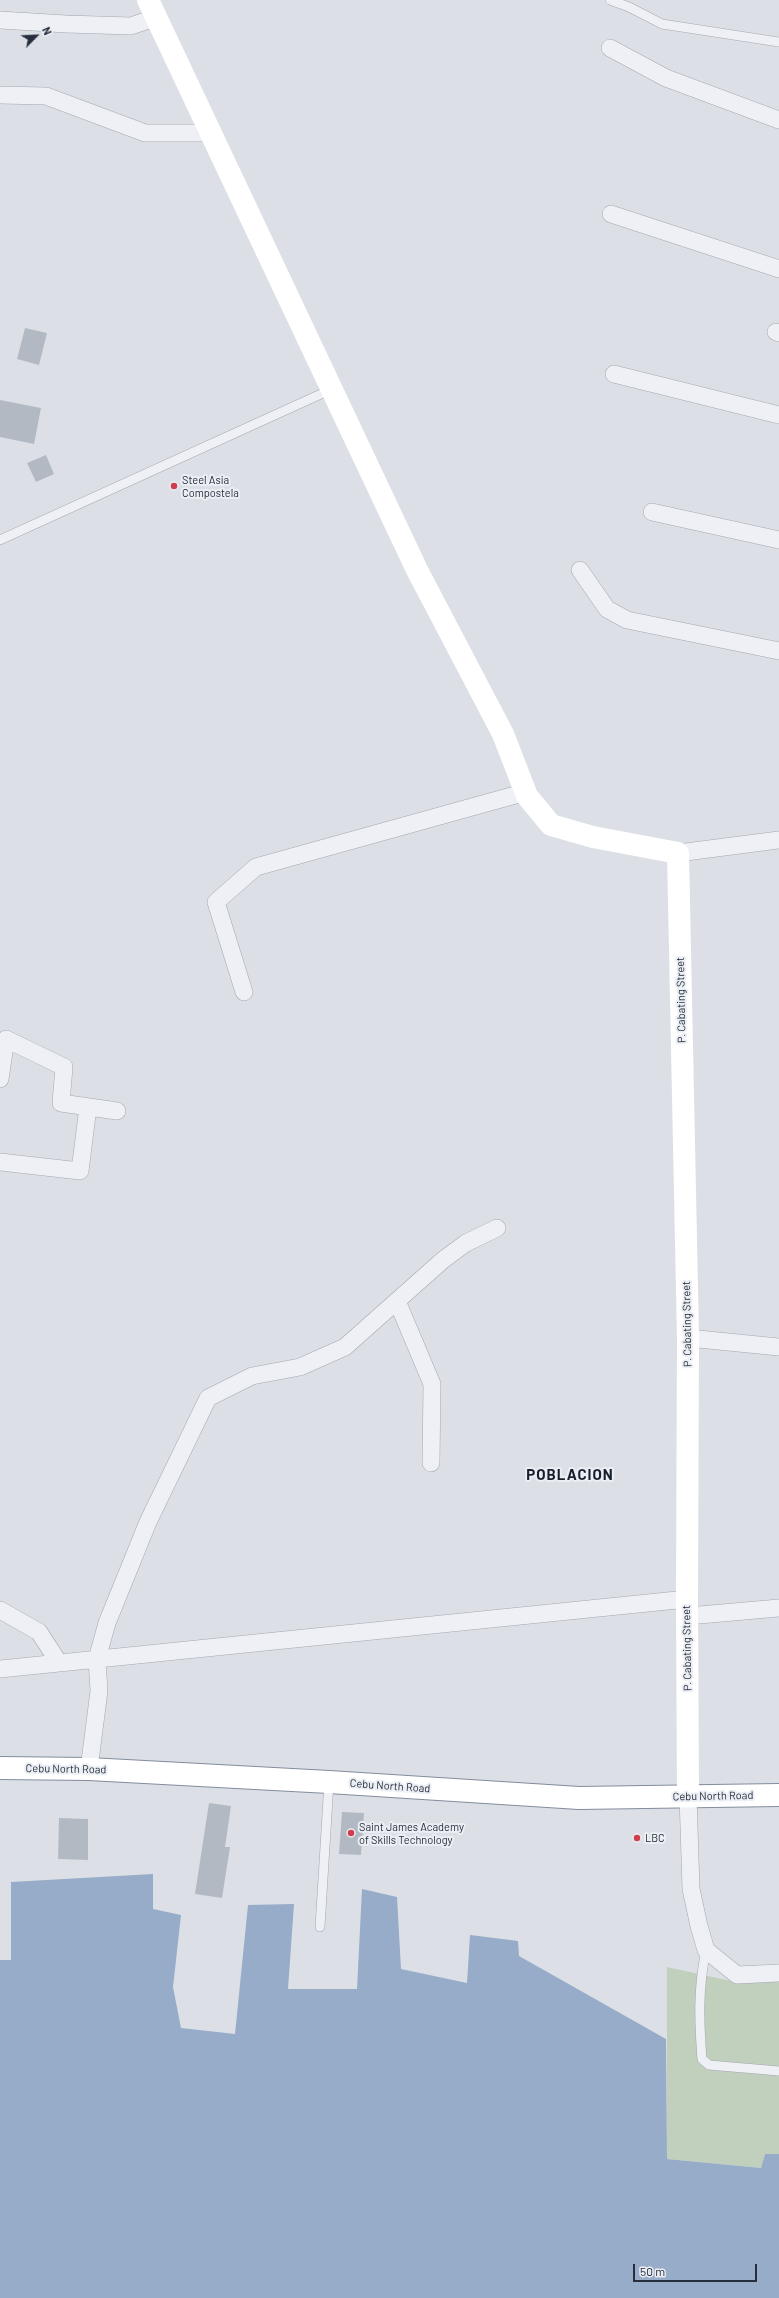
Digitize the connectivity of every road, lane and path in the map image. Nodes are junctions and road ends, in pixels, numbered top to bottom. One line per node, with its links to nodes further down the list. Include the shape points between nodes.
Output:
1 (610, 0): 4 (lane, via 630,7 662,24)
2 (153, 8): 3 (street, via 131,26); 8 (main road)
3 (0, 20)
4 (779, 42)
5 (610, 48): 7 (street, via 666,78)
6 (0, 95): 8 (street, via 46,96 146,133)
7 (779, 120)
8 (212, 133): 12 (main road)
9 (612, 214): 10 (street)
10 (779, 269)
11 (614, 374): 13 (street)
12 (332, 389): 15 (lane); 19 (main road, via 416,570 503,734)
13 (779, 415)
14 (652, 512): 16 (street)
15 (0, 540)
16 (779, 540)
17 (580, 570): 18 (street, via 607,609 627,620)
18 (779, 651)
19 (526, 792): 21 (main road, via 551,825 593,837); 22 (street, via 256,867 216,902)
20 (779, 840): 21 (street)
21 (678, 853): 29 (main road, P. Cabating Street)
22 (244, 992)
23 (0, 1079): 24 (street, via 6,1039 64,1067 61,1103)
24 (88, 1107): 25 (street); 26 (street, via 80,1171)
25 (117, 1111)
26 (0, 1162)
27 (497, 1228): 28 (street, via 466,1243)
28 (397, 1301): 31 (street, via 432,1384); 35 (street, via 345,1347 300,1368 252,1376 208,1398 148,1522 107,1623)
29 (688, 1338): 30 (street); 32 (main road, P. Cabating Street)
30 (779, 1347)
31 (431, 1463)
32 (687, 1608): 33 (street); 35 (street); 42 (main road, P. Cabating Street)
33 (779, 1608)
34 (0, 1610): 36 (street, via 39,1632)
35 (97, 1659): 36 (street); 39 (street, via 99,1691)
36 (59, 1663): 37 (street)
37 (0, 1669)
38 (0, 1768): 39 (main road, Cebu North Road)
39 (89, 1769): 40 (main road, Cebu North Road)
40 (329, 1782): 42 (main road, Cebu North Road, via 579,1798); 43 (lane)
41 (779, 1795): 42 (main road, Cebu North Road)
42 (688, 1796): 44 (street, via 691,1890)
43 (320, 1927)
44 (706, 1950): 45 (street, via 737,1975); 46 (lane, via 700,1980 702,2059 709,2065)
45 (779, 1973)
46 (779, 2071)

